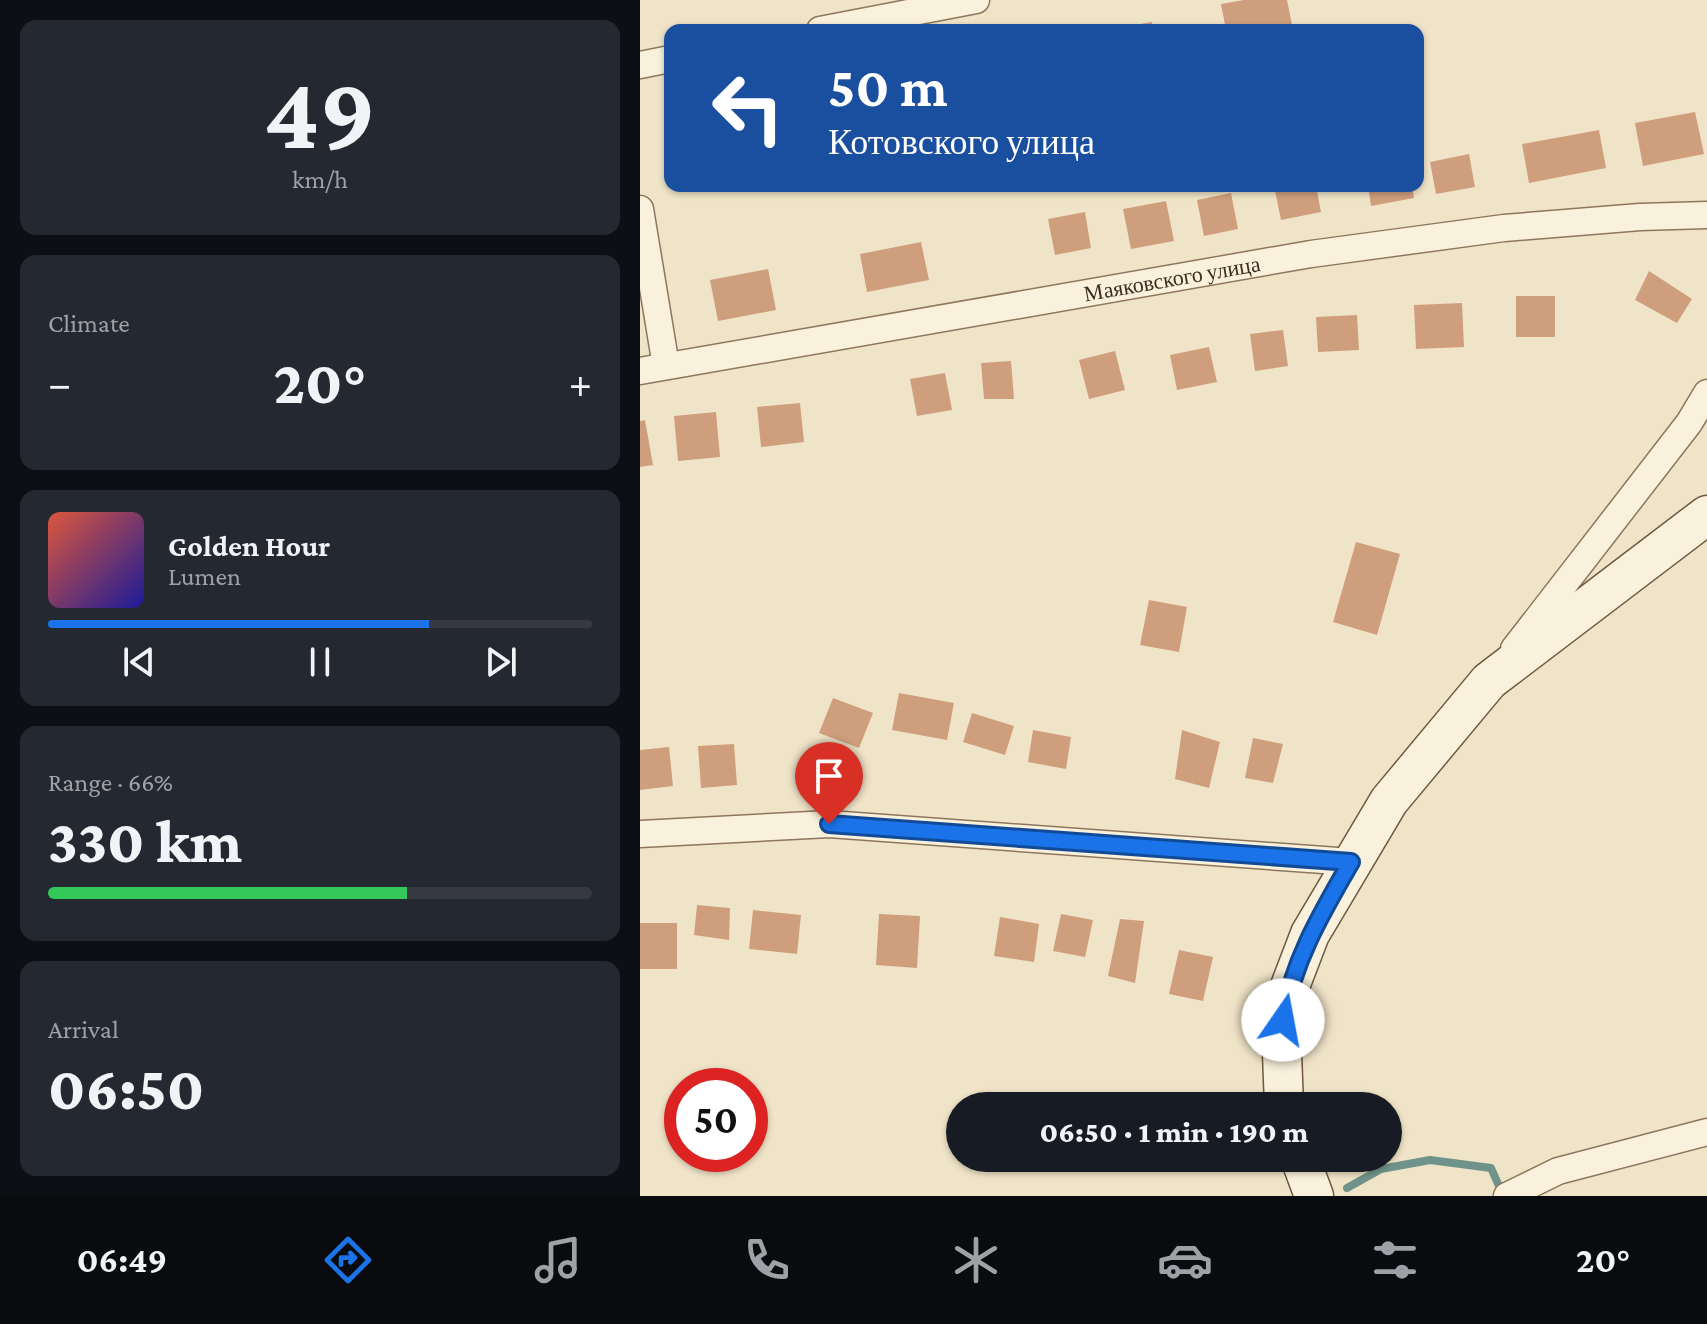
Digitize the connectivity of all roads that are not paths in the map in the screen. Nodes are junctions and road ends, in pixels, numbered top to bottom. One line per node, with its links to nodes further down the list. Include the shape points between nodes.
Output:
1 (976, 0): 2 (street)
2 (851, 24)
3 (664, 60): 4 (street)
4 (640, 65)
5 (640, 209): 7 (street)
6 (1707, 215): 7 (street, Маяковского улица, via 1504,228 1311,254)
7 (666, 366): 8 (street, Маяковского улица)
8 (640, 371)
9 (1707, 393): 11 (street)
10 (1707, 515): 11 (main road)
11 (1489, 681): 13 (main road, via 1389,801)
12 (640, 834): 13 (street, via 829,824)
13 (1351, 862): 14 (main road, via 1310,934 1289,989)
14 (1282, 1092)
15 (1707, 1132): 17 (street, via 1558,1171)
16 (1305, 1172): 18 (main road)
17 (1508, 1195)
18 (1314, 1196)

